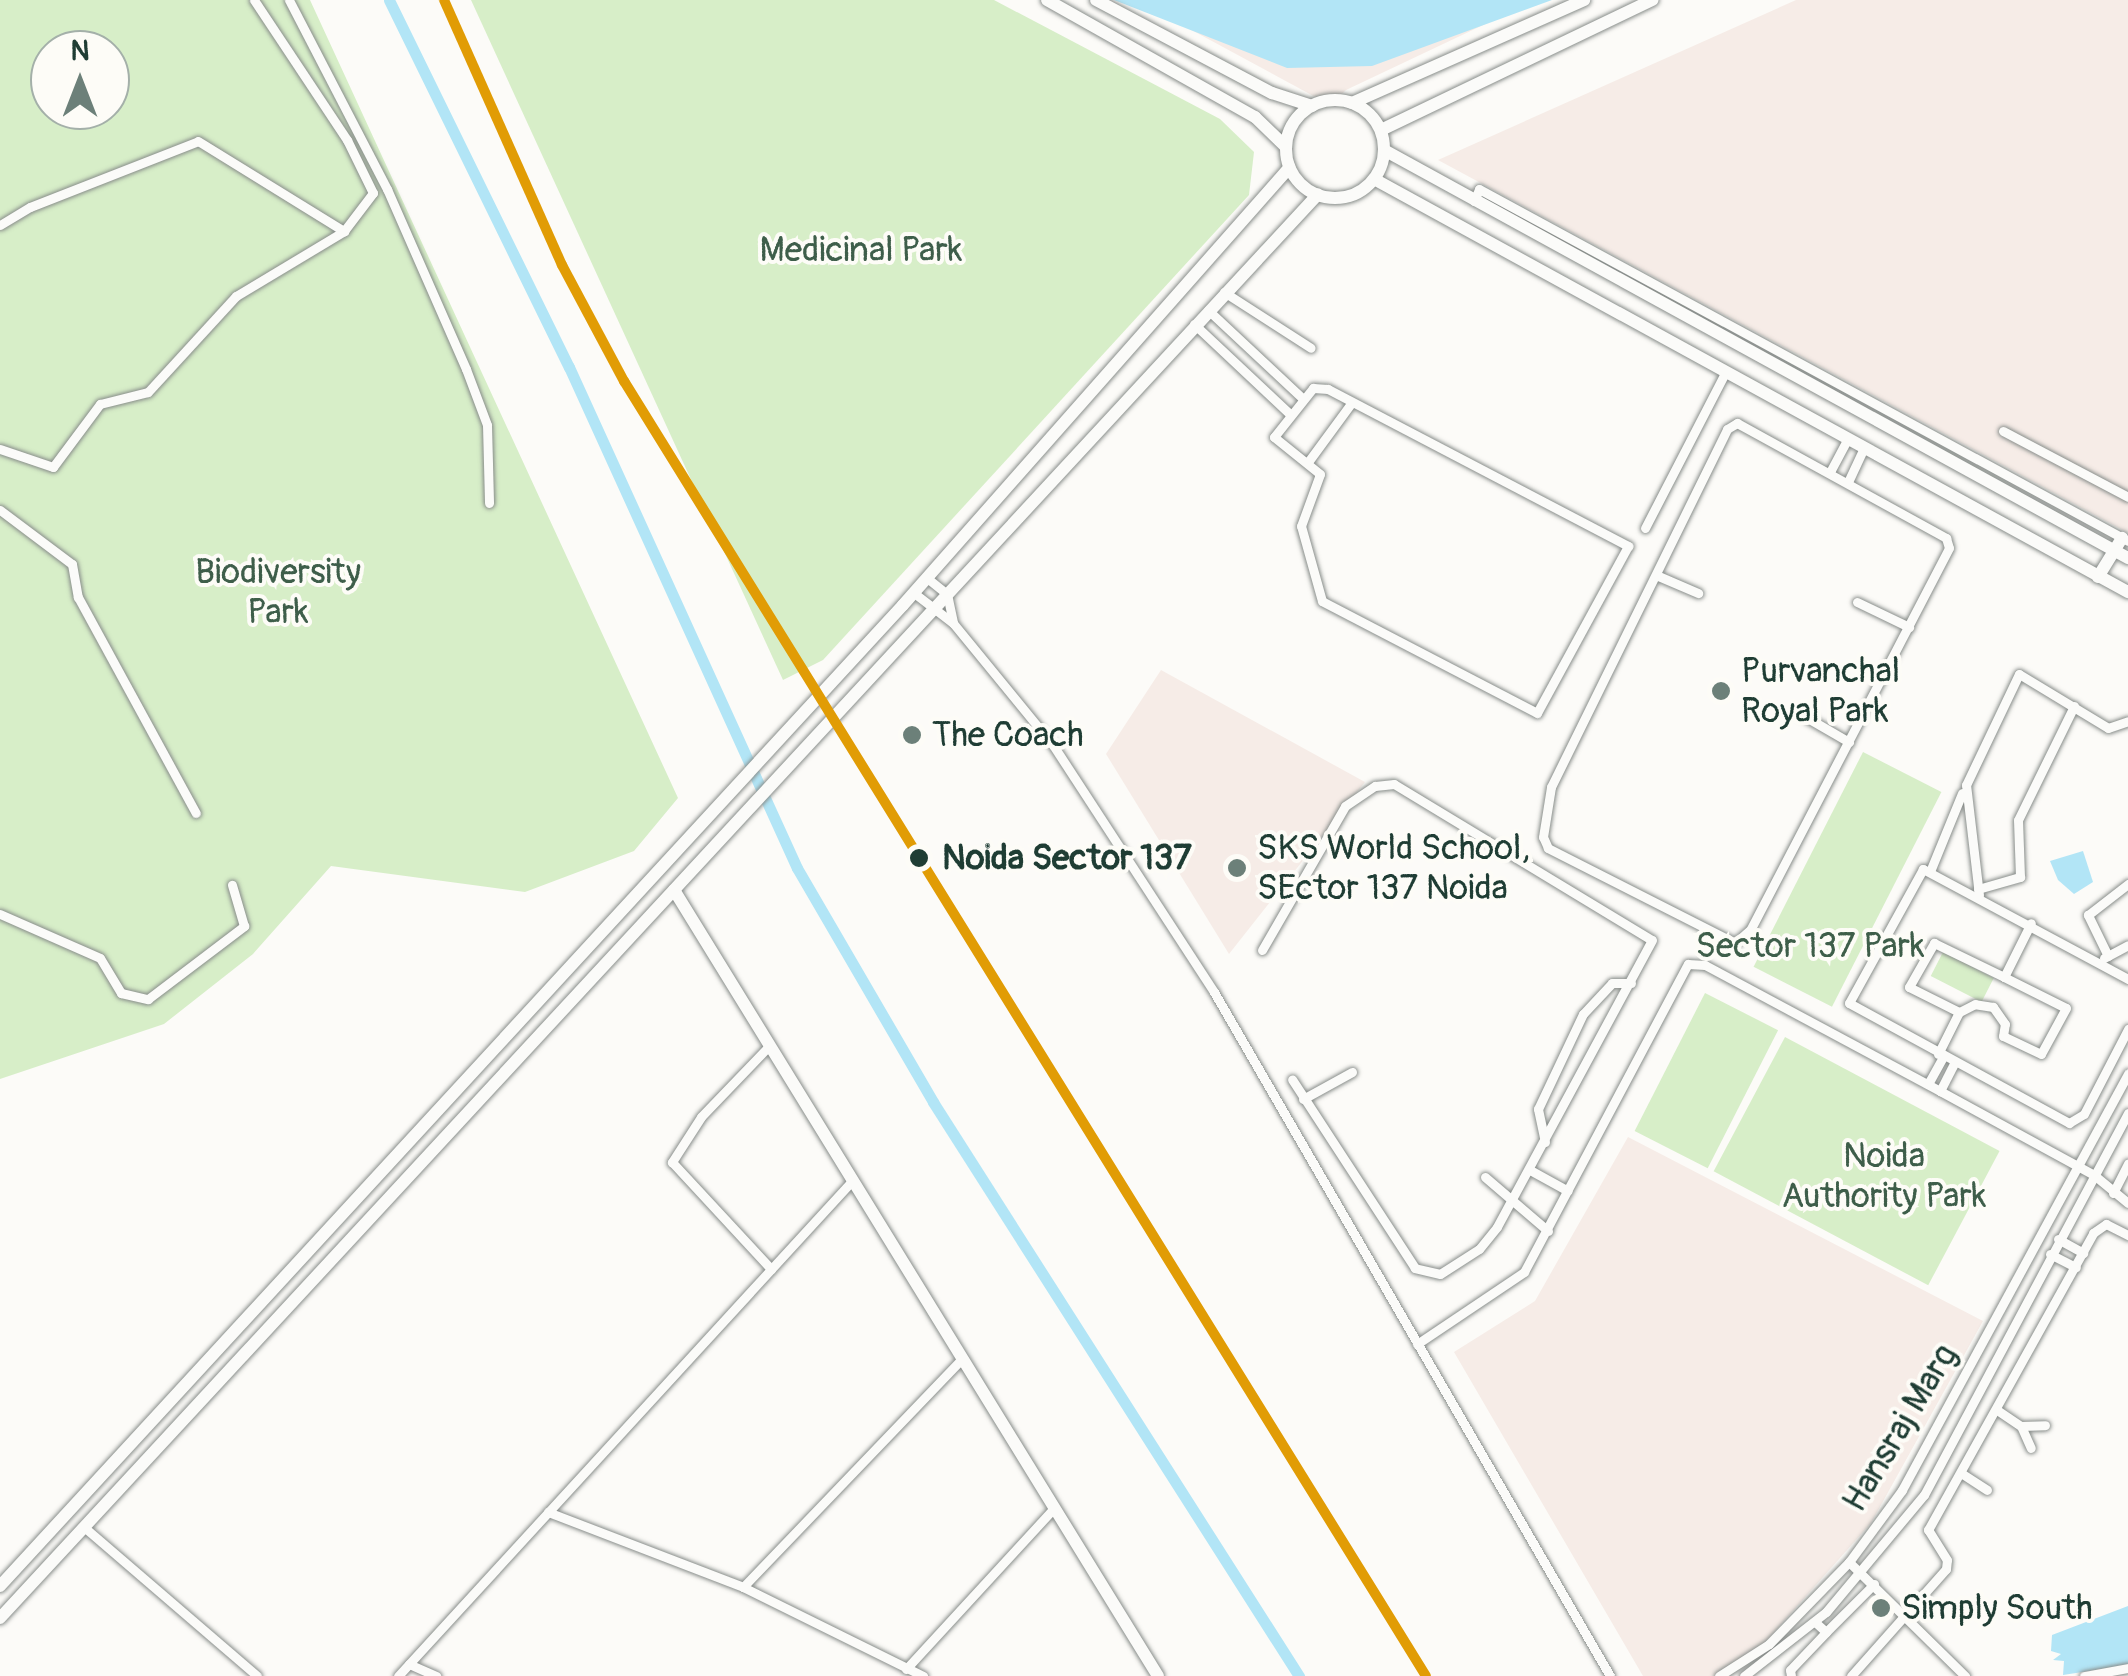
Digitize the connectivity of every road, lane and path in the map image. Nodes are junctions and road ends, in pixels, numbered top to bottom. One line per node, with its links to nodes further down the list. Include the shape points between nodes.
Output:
1 (254, 0): 17 (street, via 347,140 373,193)
2 (289, 0): 34 (street, via 387,189 466,368 488,426)
3 (1047, 0): 10 (street, via 1255,117)
4 (1096, 0): 8 (street, via 1272,93)
5 (1584, 0): 7 (street)
6 (1652, 0): 9 (street)
7 (1352, 103): 8 (street); 9 (street)
8 (1312, 106): 10 (street, via 1296,118)
9 (1381, 130): 11 (street)
10 (1286, 147): 12 (street)
11 (1384, 150): 13 (street); 15 (street)
12 (1290, 167): 14 (street); 42 (street)
13 (1374, 179): 14 (street, via 1349,196); 22 (street)
14 (1318, 194): 18 (street)
15 (1474, 200): 37 (street, via 1479,189); 38 (street)
16 (0, 225): 17 (street, via 30,206 198,141)
17 (344, 230): 29 (street, via 236,296 148,392 100,404 52,467)
18 (1224, 292): 19 (street); 21 (street)
19 (1208, 310): 20 (street); 23 (street)
20 (1194, 324): 25 (street); 45 (street)
21 (1311, 348)
22 (1726, 371): 27 (street); 36 (street)
23 (1303, 399): 24 (street, via 1319,386); 25 (street)
24 (1352, 402): 30 (street); 30 (street, via 1630,550 1537,713 1322,601 1302,532 1320,474)
25 (1290, 414): 30 (street, via 1274,438)
26 (2003, 432): 33 (street)
27 (1848, 438): 28 (street); 31 (street)
28 (1864, 447): 32 (street); 41 (street)
29 (0, 450)
30 (1308, 462)
31 (1830, 472): 32 (street); 40 (street, via 1733,425)
32 (1848, 482): 50 (street, via 1949,542)
33 (2128, 496)
34 (489, 503)
35 (0, 510): 56 (street, via 72,564 78,597)
36 (1645, 528)
37 (2125, 540): 38 (street)
38 (2114, 550): 39 (street); 41 (street)
39 (2128, 558)
40 (1656, 574): 46 (street); 54 (street, via 1551,787 1543,836 1548,848 1738,943)
41 (2098, 577): 43 (street)
42 (927, 578): 44 (street); 45 (street)
43 (2128, 592)
44 (914, 593): 48 (street); 115 (street)
45 (947, 594): 48 (street); 49 (street)
46 (1698, 594)
47 (1857, 602): 50 (street)
48 (933, 609): 49 (street); 60 (street)
49 (952, 622): 82 (street, via 1054,746)
50 (1909, 627): 54 (street)
51 (2074, 706): 53 (street, via 2108,728); 55 (street, via 2019,674); 61 (street, via 2018,820 2020,877)
52 (1799, 713): 54 (street)
53 (2128, 722)
54 (1849, 742)
55 (1966, 785): 57 (street); 61 (street)
56 (196, 813)
57 (1931, 869): 61 (street); 73 (street, via 1917,874 1849,1003)
58 (232, 884): 62 (street, via 244,926 148,999 121,993 100,958)
59 (2128, 884): 66 (street, via 2088,914)
60 (674, 890): 72 (street); 111 (street)
61 (1978, 892): 63 (street)
62 (0, 914)
63 (2031, 923): 66 (street); 67 (street)
64 (2128, 945): 66 (street)
65 (1262, 950): 69 (street, via 1345,806 1375,786 1394,784 1650,938)
66 (2104, 958): 68 (street)
67 (2004, 977): 70 (street, via 1934,944 1909,988); 70 (street, via 2066,1008 2041,1054 2003,1036 2005,1024 1993,1007 1975,1004)
68 (2128, 979)
69 (1631, 983): 83 (street); 83 (street, via 1612,983 1582,1014 1538,1109)
70 (1959, 1012): 73 (street)
71 (2128, 1029): 74 (street, via 2078,1122)
72 (769, 1046): 89 (street); 100 (street, via 701,1117 672,1162)
73 (1941, 1056): 74 (street); 78 (street)
74 (1954, 1063): 79 (street)
75 (1352, 1072): 80 (street)
76 (2128, 1073): 85 (street, Hansraj Marg)
77 (1292, 1080): 80 (street)
78 (1928, 1084): 79 (street); 90 (street, via 1705,965 1688,964)
79 (1940, 1090): 85 (street)
80 (1307, 1105): 82 (street); 92 (street, via 1326,1121 1393,1234 1426,1275 1440,1274 1479,1249)
81 (2128, 1113): 87 (street, Hansraj Marg)
82 (1287, 1119): 101 (street)
83 (1545, 1142): 86 (street)
84 (2128, 1164): 91 (street)
85 (2078, 1166): 87 (street); 112 (street, Hansraj Marg, via 1902,1490)
86 (1530, 1170): 90 (street); 92 (street)
87 (2094, 1176): 91 (street); 96 (street, Hansraj Marg)
88 (1486, 1177): 92 (street)
89 (852, 1182): 100 (street); 102 (street)
90 (1568, 1191): 94 (street)
91 (2112, 1194): 93 (street)
92 (1509, 1202): 94 (street)
93 (2128, 1203)
94 (1548, 1231): 101 (street, via 1517,1279)
95 (2128, 1235): 97 (street, via 2101,1224)
96 (2058, 1239): 97 (street); 98 (street, Hansraj Marg)
97 (2083, 1253): 99 (street)
98 (2050, 1254): 99 (street); 113 (street, Hansraj Marg, via 1924,1495)
99 (2076, 1268): 103 (street)
100 (771, 1270): 110 (street)
101 (1417, 1344): 129 (street)
102 (960, 1361): 109 (street); 116 (street)
103 (1996, 1410): 105 (street); 107 (street)
104 (2045, 1424): 105 (street)
105 (2021, 1426): 106 (street)
106 (2032, 1448)
107 (1961, 1474): 108 (street); 118 (street, via 1928,1531 1948,1560 1946,1569)
108 (1987, 1490)
109 (1052, 1510): 122 (street); 128 (street)
110 (548, 1512): 116 (street); 121 (street)
111 (84, 1527): 117 (street); 124 (street)
112 (1850, 1562): 113 (street); 130 (street, Hansraj Marg, via 1769,1644)
113 (1862, 1572): 114 (street); 119 (street, Hansraj Marg)
114 (1874, 1584): 118 (street); 120 (street)
115 (0, 1586)
116 (743, 1588): 122 (street)
117 (0, 1618)
118 (1907, 1618): 133 (street); 134 (street)
119 (1815, 1622): 120 (street); 131 (street, Hansraj Marg)
120 (1826, 1632): 132 (street)
121 (409, 1664): 125 (street); 126 (street)
122 (906, 1668): 127 (street)
123 (2128, 1668): 135 (street)
124 (257, 1676)
125 (398, 1676)
126 (436, 1676)
127 (923, 1676)
128 (1158, 1676)
129 (1610, 1676)
130 (1719, 1676)
131 (1744, 1676)
132 (1791, 1676)
133 (1851, 1676)
134 (1965, 1676)
135 (2084, 1676)

